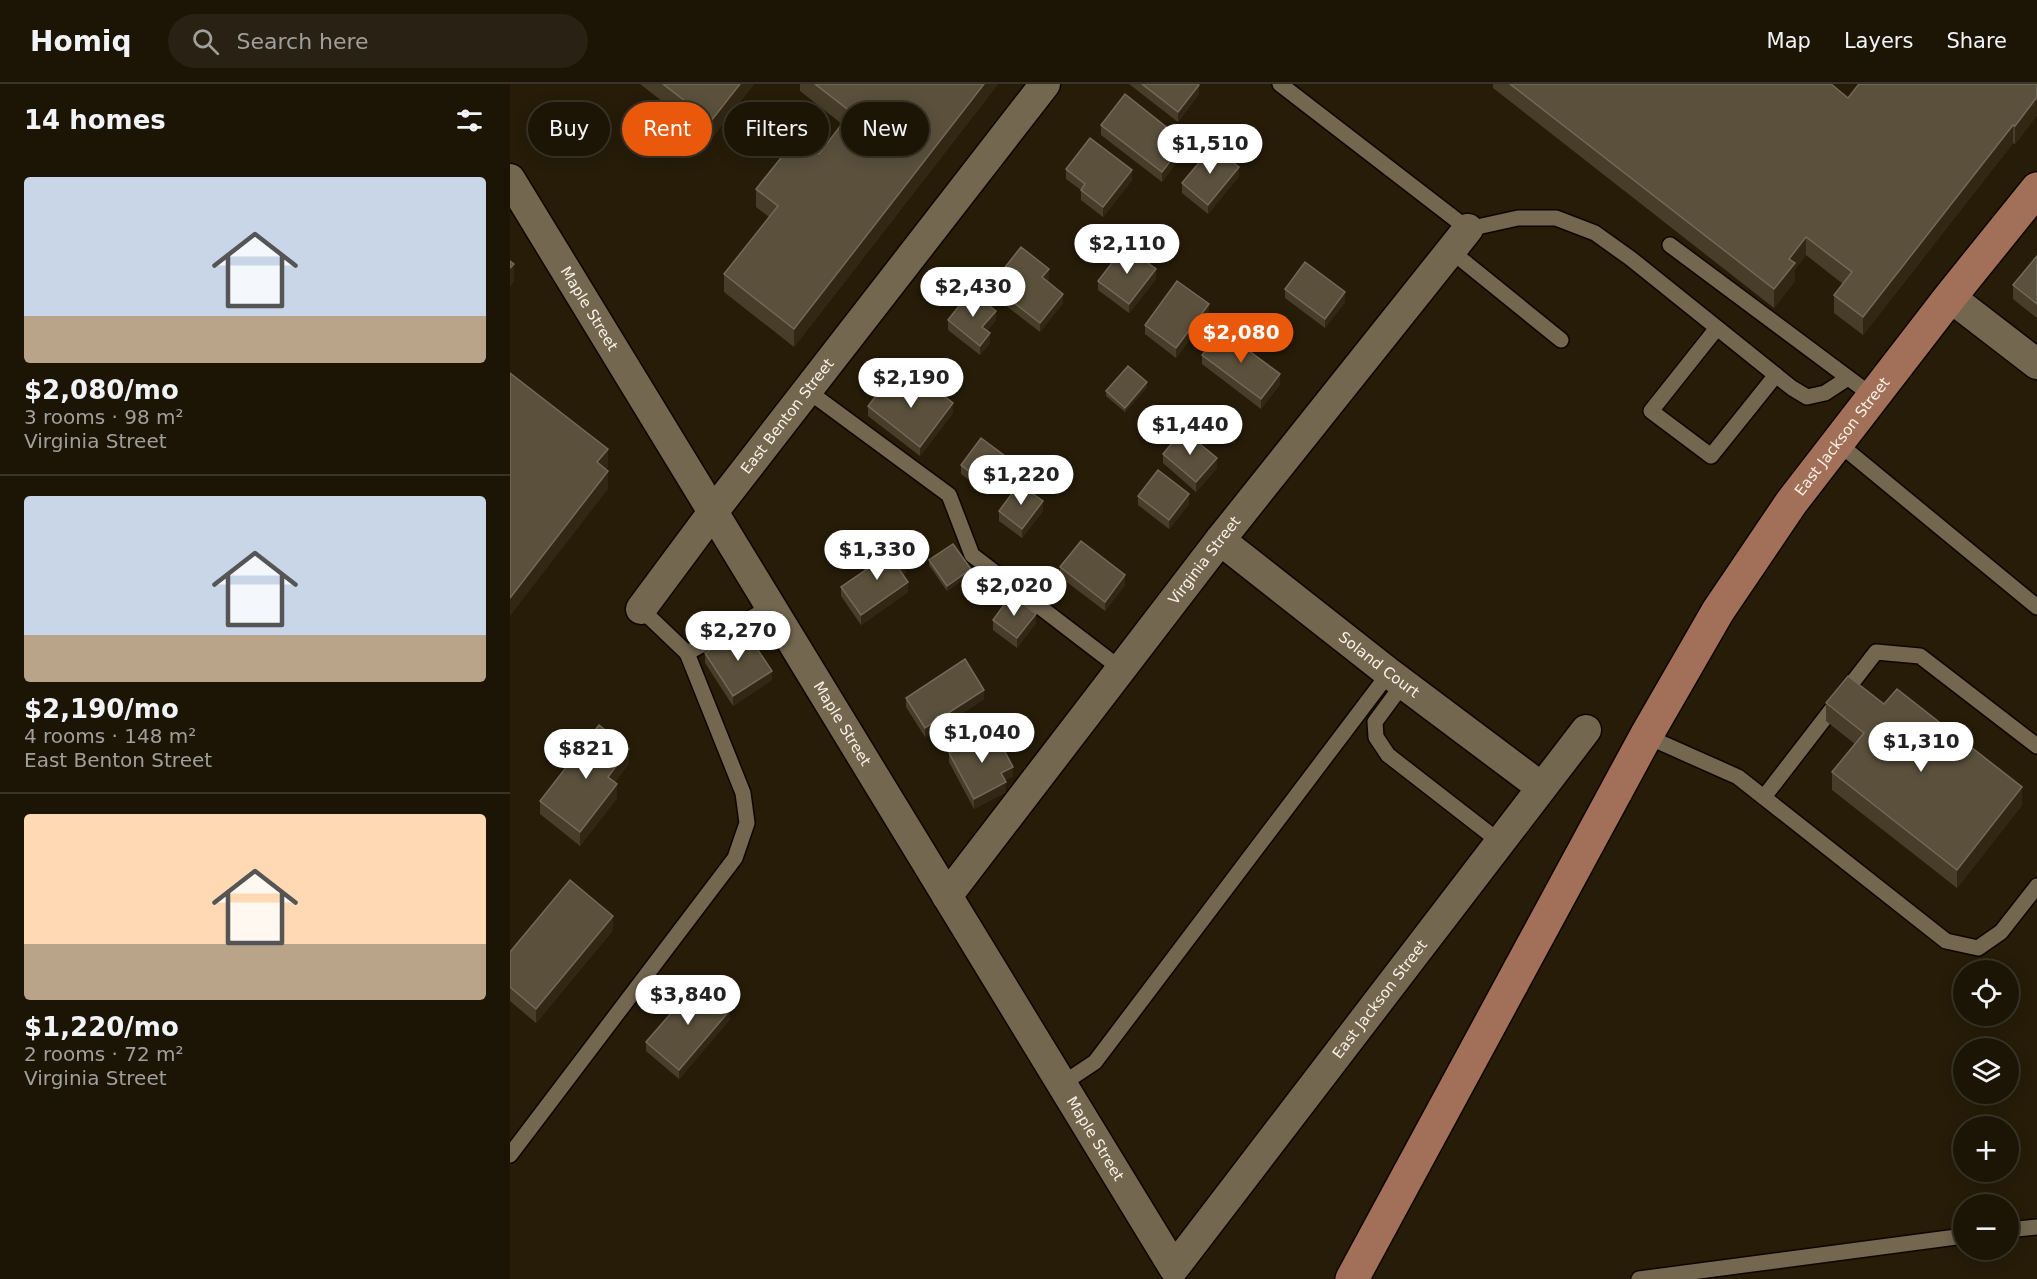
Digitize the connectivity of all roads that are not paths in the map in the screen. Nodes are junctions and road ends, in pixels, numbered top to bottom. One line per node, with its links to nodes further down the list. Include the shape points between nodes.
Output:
1 (1044, 84): 13 (street, East Benton Street)
2 (1280, 84): 5 (lane)
3 (510, 179): 15 (street, Maple Street)
4 (2037, 189): 7 (main road, East Jackson Street)
5 (1460, 240): 8 (lane, via 1518,218 1556,218 1595,234 1622,252); 9 (lane); 16 (street, Virginia Street)
6 (1670, 245): 12 (lane)
7 (1950, 297): 10 (street); 12 (main road, East Jackson Street)
8 (1717, 328): 11 (lane); 11 (lane, via 1650,411 1711,456)
9 (1562, 340)
10 (2037, 364)
11 (1776, 375): 12 (lane, via 1807,397)
12 (1861, 387): 14 (main road, East Jackson Street)
13 (808, 391): 15 (street, East Benton Street); 21 (lane, via 949,495 972,555)
14 (1838, 443): 18 (lane); 24 (main road, East Jackson Street, via 1791,503 1718,611)
15 (713, 512): 17 (street, Maple Street); 19 (street, East Benton Street)
16 (1220, 540): 21 (street, Virginia Street); 22 (street, Soland Court)
17 (771, 607): 20 (lane); 30 (street, Maple Street)
18 (2037, 607)
19 (641, 609): 20 (lane)
20 (687, 654): 32 (lane, via 743,793 747,823 735,858)
21 (1121, 669): 30 (street, Virginia Street)
22 (1396, 679): 26 (street, Soland Court); 28 (lane, via 1375,722 1376,737 1388,755); 31 (lane, via 1095,1062)
23 (1586, 730): 26 (street, East Jackson Street)
24 (1646, 736): 27 (lane, via 1738,777); 37 (main road, East Jackson Street)
25 (2037, 746): 27 (lane, via 1920,656 1876,652)
26 (1541, 787): 28 (street, East Jackson Street)
27 (1764, 797): 29 (lane, via 1946,941 1978,948 2001,932)
28 (1500, 842): 36 (street, East Jackson Street)
29 (2037, 886)
30 (947, 896): 31 (street, Maple Street)
31 (1062, 1084): 36 (street, Maple Street)
32 (510, 1155)
33 (2037, 1227): 34 (lane)
34 (2019, 1229)
35 (1953, 1237): 38 (lane)
36 (1171, 1274)
37 (1352, 1279)
38 (1639, 1279)

